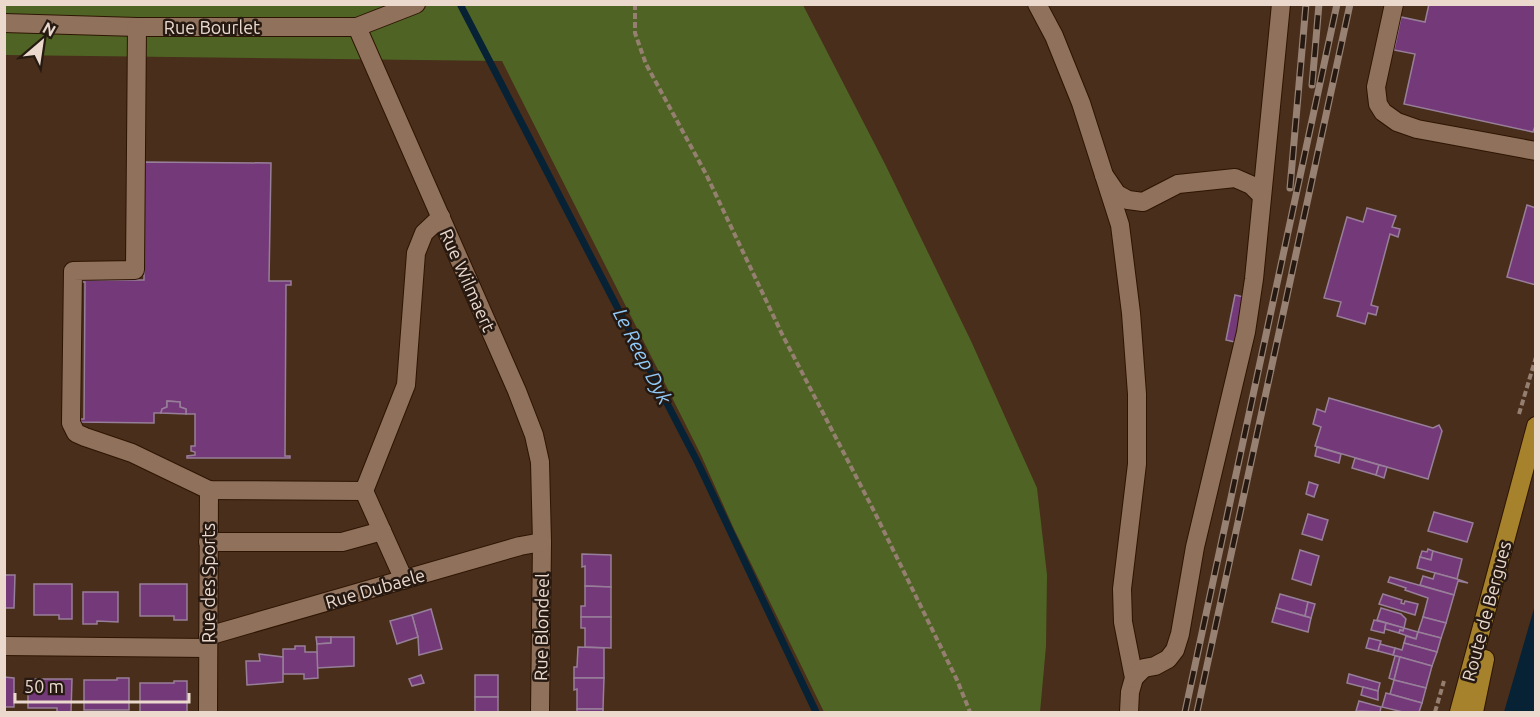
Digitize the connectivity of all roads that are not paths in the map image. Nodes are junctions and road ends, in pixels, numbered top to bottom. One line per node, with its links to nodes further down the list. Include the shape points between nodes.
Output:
1 (416, 4): 7 (street, Rue Bourlet)
2 (1037, 4): 9 (street, via 1081,103)
3 (1281, 4): 10 (street)
4 (1394, 4): 8 (street, via 1376,87 1383,112 1417,129)
5 (4, 23): 6 (street, Rue Bourlet)
6 (137, 27): 7 (street, Rue Bourlet); 13 (street, via 135,270 73,271 70,423 76,433 132,453)
7 (357, 27): 11 (street, Rue Wilmaert)
8 (1536, 151)
9 (1104, 175): 10 (street, via 1117,194 1143,202 1178,184 1236,178); 22 (street, via 1120,225 1137,394 1137,464 1122,589 1123,622)
10 (1262, 196): 22 (street, via 1246,332 1195,547 1180,634 1168,658 1144,668)
11 (441, 217): 14 (street, via 424,233 416,253 406,385); 18 (street, Rue Wilmaert, via 534,435 540,462)
12 (1536, 426): 15 (main road, Route de Bergues)
13 (209, 490): 14 (street); 17 (street, Rue des Sports)
14 (364, 491): 16 (street)
15 (1512, 509): 26 (main road, Route de Bergues); 27 (main road, Route de Bergues)
16 (382, 531): 17 (street, via 342,542); 19 (street)
17 (208, 542): 20 (street, Rue des Sports)
18 (542, 542): 19 (street, Rue Dubaele); 24 (street, Rue Blondeel)
19 (404, 580): 20 (street, Rue Dubaele)
20 (208, 642): 21 (street, Rue Dubaele); 23 (street, Rue des Sports)
21 (4, 646)
22 (1134, 678): 25 (street)
23 (208, 712)
24 (540, 712)
25 (1129, 712)
26 (1459, 712)
27 (1474, 712)

